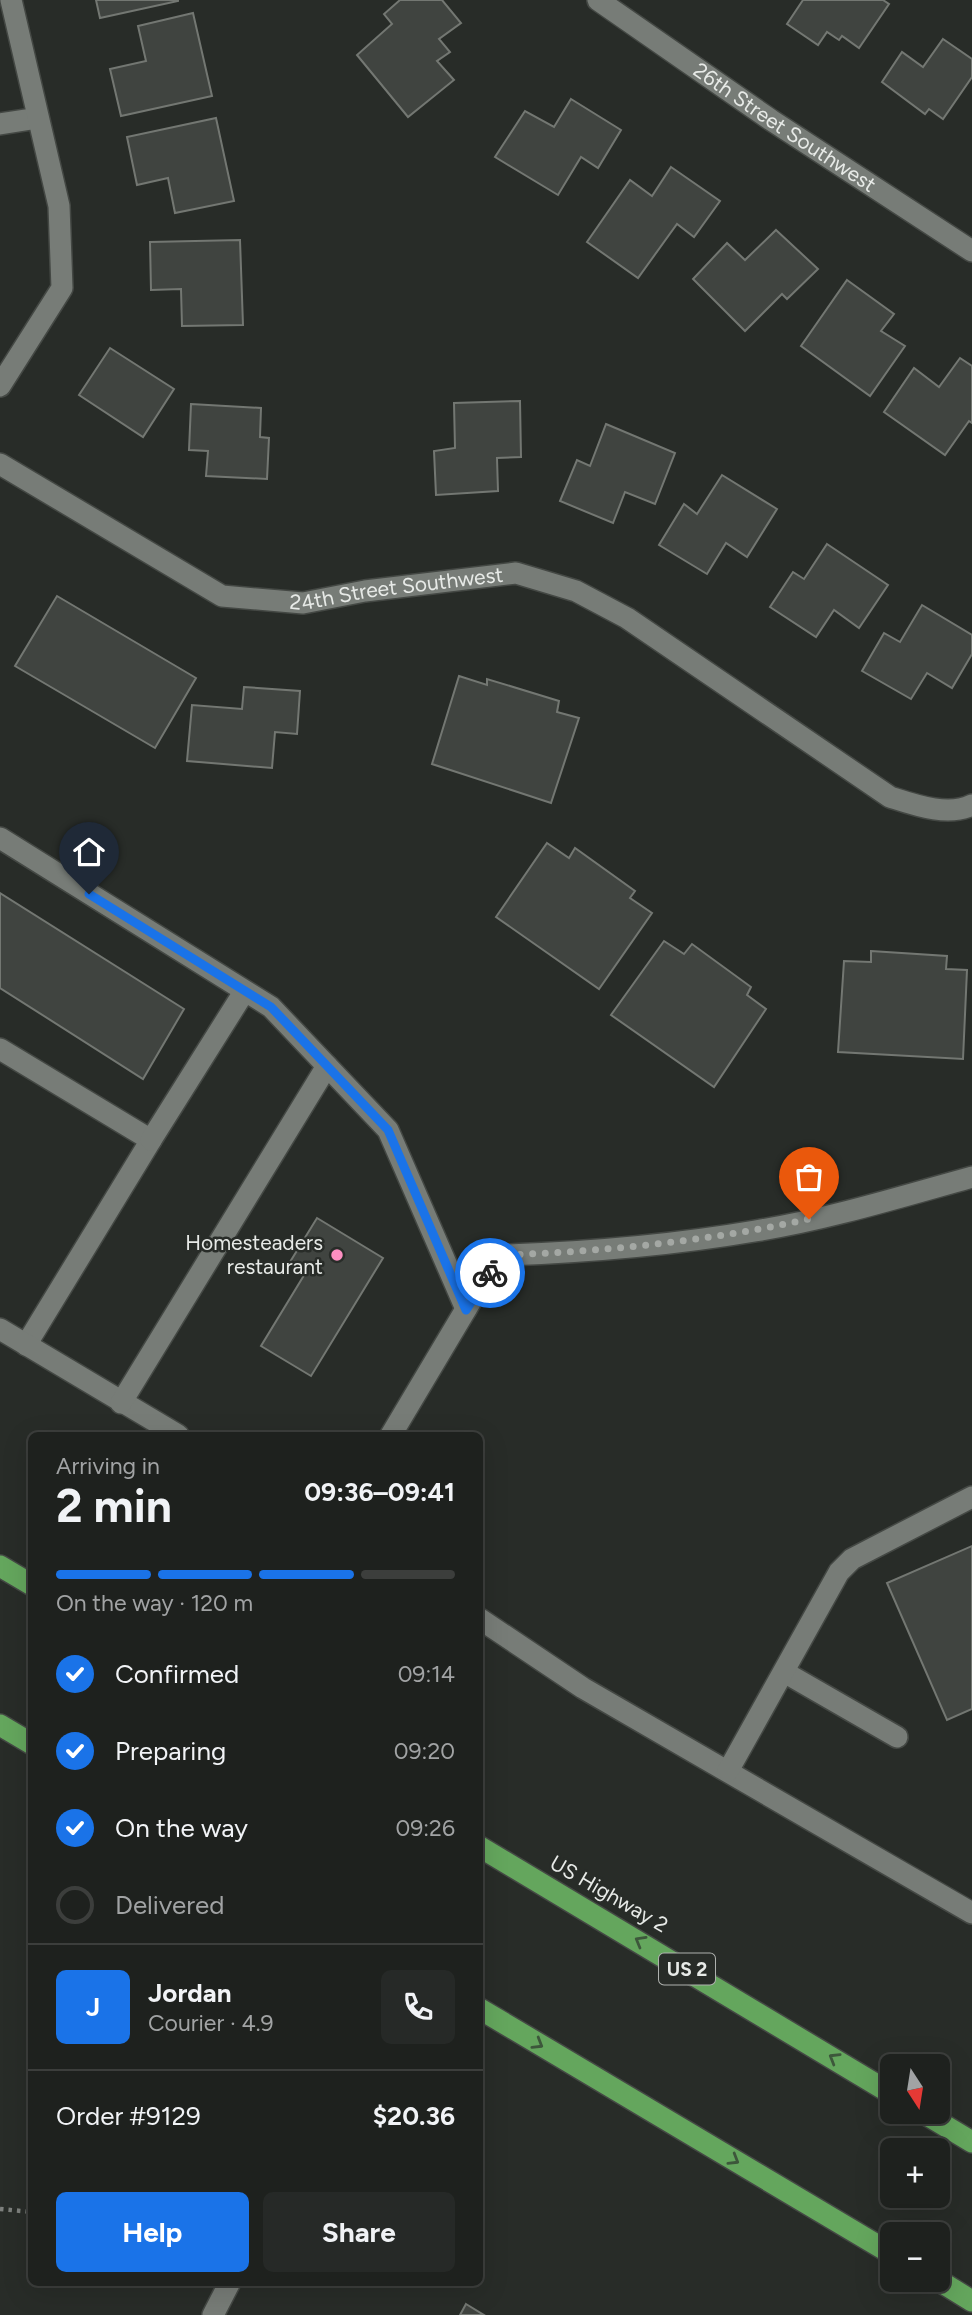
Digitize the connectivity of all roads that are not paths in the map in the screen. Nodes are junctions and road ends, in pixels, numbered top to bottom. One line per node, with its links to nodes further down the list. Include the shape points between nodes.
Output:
1 (11, 0): 3 (street)
2 (598, 0): 5 (street, 26th Street Southwest)
3 (38, 118): 4 (street); 6 (street, via 59,206 62,288)
4 (0, 124)
5 (972, 251)
6 (0, 386)
7 (0, 464): 8 (street, 24th Street Southwest, via 222,596 303,603 516,573 576,591 626,618 890,797 922,808 964,809)
8 (972, 805)
9 (0, 838): 10 (street)
10 (244, 992): 12 (street, via 271,1007); 13 (street)
11 (0, 1049): 13 (street)
12 (327, 1066): 15 (street, via 388,1130); 18 (street)
13 (151, 1140): 17 (street)
14 (972, 1177): 15 (street, via 757,1231 610,1251 507,1255 484,1279)
15 (466, 1310): 20 (street)
16 (0, 1329): 17 (street)
17 (26, 1345): 18 (street)
18 (121, 1403): 19 (street)
19 (173, 1432)
20 (393, 1432)
21 (972, 1497): 25 (street, via 852,1559 839,1572)
22 (0, 1566): 23 (highway)
23 (28, 1583)
24 (483, 1621): 29 (street, via 583,1688)
25 (784, 1672): 27 (street); 29 (street)
26 (0, 1725): 28 (highway)
27 (897, 1737)
28 (28, 1742)
29 (729, 1772): 31 (street)
30 (483, 1849): 33 (highway, US Highway 2 / US 2, one-way to 30)
31 (972, 1913)
32 (483, 2011): 36 (highway, one-way to 36)
33 (880, 2087)
34 (941, 2124): 35 (highway)
35 (972, 2143)
36 (880, 2247)
37 (228, 2286): 40 (street)
38 (950, 2288): 39 (highway)
39 (972, 2301)
40 (213, 2315)

